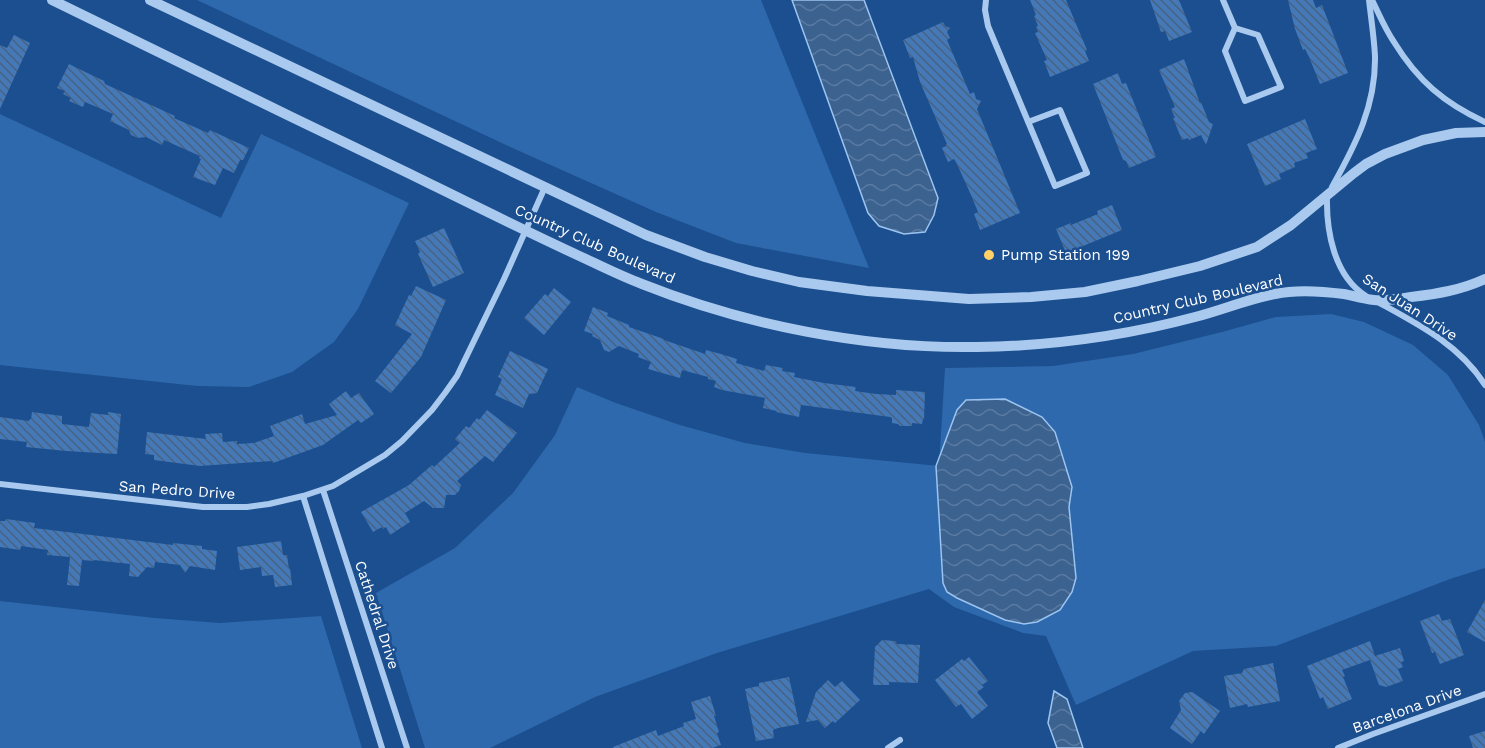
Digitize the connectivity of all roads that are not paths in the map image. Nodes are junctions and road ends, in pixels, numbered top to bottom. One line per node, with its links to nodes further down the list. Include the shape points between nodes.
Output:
1 (52, 0): 12 (street, Country Club Boulevard)
2 (150, 0): 10 (street, Country Club Boulevard)
3 (986, 0): 7 (street, via 987,26)
4 (1223, 0): 6 (street)
5 (1371, 0): 8 (street, San Juan Drive, via 1393,41 1427,85 1466,114); 11 (street, San Juan Drive, via 1375,57 1371,97 1359,136)
6 (1235, 28): 6 (street, via 1224,51 1245,101 1281,87 1258,35)
7 (1028, 122): 7 (street, via 1060,110 1087,173 1055,186)
8 (1485, 122)
9 (1485, 132): 11 (street, Country Club Boulevard, via 1423,140 1385,154)
10 (545, 187): 11 (street, Country Club Boulevard, via 646,235 752,271 867,291 969,299 1085,292 1200,266 1257,247); 12 (street, San Pedro Drive)
11 (1328, 195): 14 (street, San Juan Drive, via 1328,224 1342,270 1357,290)
12 (525, 231): 14 (street, Country Club Boulevard, via 639,283 696,304 795,329 864,341 974,347 1018,345 1140,330 1275,294 1315,291); 17 (street, San Pedro Drive, via 457,375 432,410 385,455)
13 (1485, 279): 14 (street, Country Club Boulevard, via 1446,292)
14 (1373, 300): 15 (street, San Juan Drive, via 1443,340)
15 (1485, 385)
16 (0, 484): 18 (street, San Pedro Drive, via 203,507 247,507)
17 (323, 490): 18 (street, San Pedro Drive); 22 (street, Cathedral Drive)
18 (303, 496): 21 (street)
19 (1485, 694): 24 (street, Barcelona Drive)
20 (900, 740): 23 (street)
21 (382, 748)
22 (407, 748)
23 (888, 748)
24 (1338, 748)

